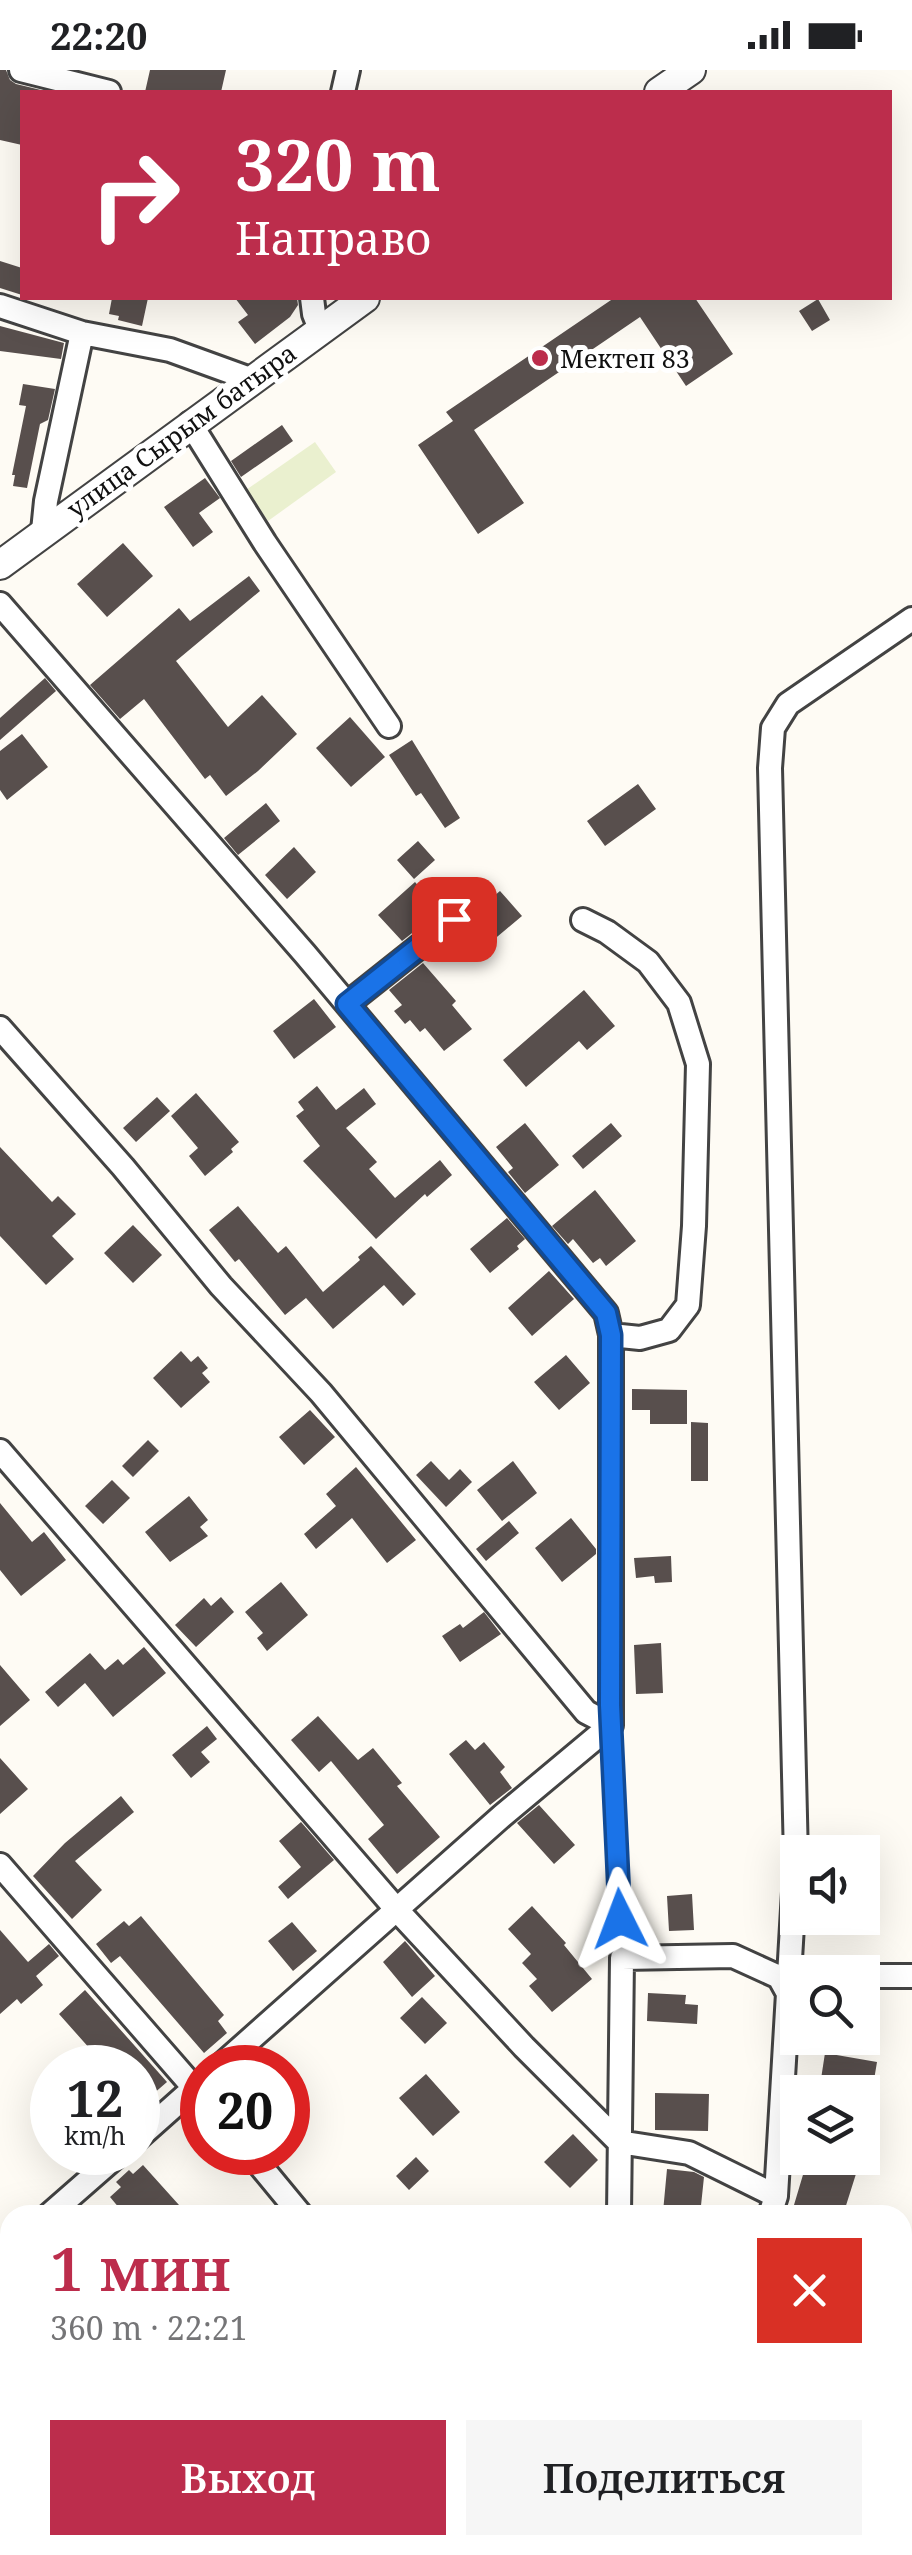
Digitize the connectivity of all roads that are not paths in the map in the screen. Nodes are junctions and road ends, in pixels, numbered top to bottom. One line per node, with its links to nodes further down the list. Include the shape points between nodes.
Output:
1 (20, 70): 3 (street)
2 (691, 70): 4 (street)
3 (101, 90)
4 (661, 90)
5 (312, 300): 8 (street)
6 (361, 300): 8 (street, улица Сырым батыра)
7 (0, 306): 9 (street)
8 (320, 329): 10 (street, улица Сырым батыра)
9 (82, 333): 10 (street, via 170,350); 12 (street)
10 (250, 380): 11 (street, улица Сырым батыра)
11 (190, 423): 12 (street, улица Сырым батыра); 16 (street)
12 (44, 531): 13 (street, улица Сырым батыра)
13 (0, 565)
14 (0, 604): 19 (street)
15 (912, 618): 26 (street, via 788,704 773,728)
16 (389, 726)
17 (454, 919): 19 (street)
18 (583, 920): 21 (street, via 648,962 679,1003 698,1064 688,1305 669,1330 640,1338)
19 (347, 1004): 21 (street, via 596,1297)
20 (0, 1028): 23 (street, via 320,1393 586,1712)
21 (611, 1335): 23 (street)
22 (0, 1451): 25 (street)
23 (611, 1726): 25 (street); 27 (lane)
24 (0, 1865): 33 (street)
25 (397, 1910): 31 (street); 36 (street)
26 (795, 1955)
27 (622, 1958): 30 (street, via 733,1956); 36 (street)
28 (880, 1976): 29 (street)
29 (912, 1976)
30 (780, 1977)
31 (244, 2045)
32 (788, 2055): 42 (street)
33 (180, 2067)
34 (180, 2105): 35 (street)
35 (160, 2121)
36 (619, 2142): 41 (street); 42 (street, via 690,2152)
37 (95, 2175): 39 (street)
38 (268, 2175): 40 (street)
39 (61, 2205)
40 (293, 2205)
41 (619, 2205)
42 (773, 2205)

